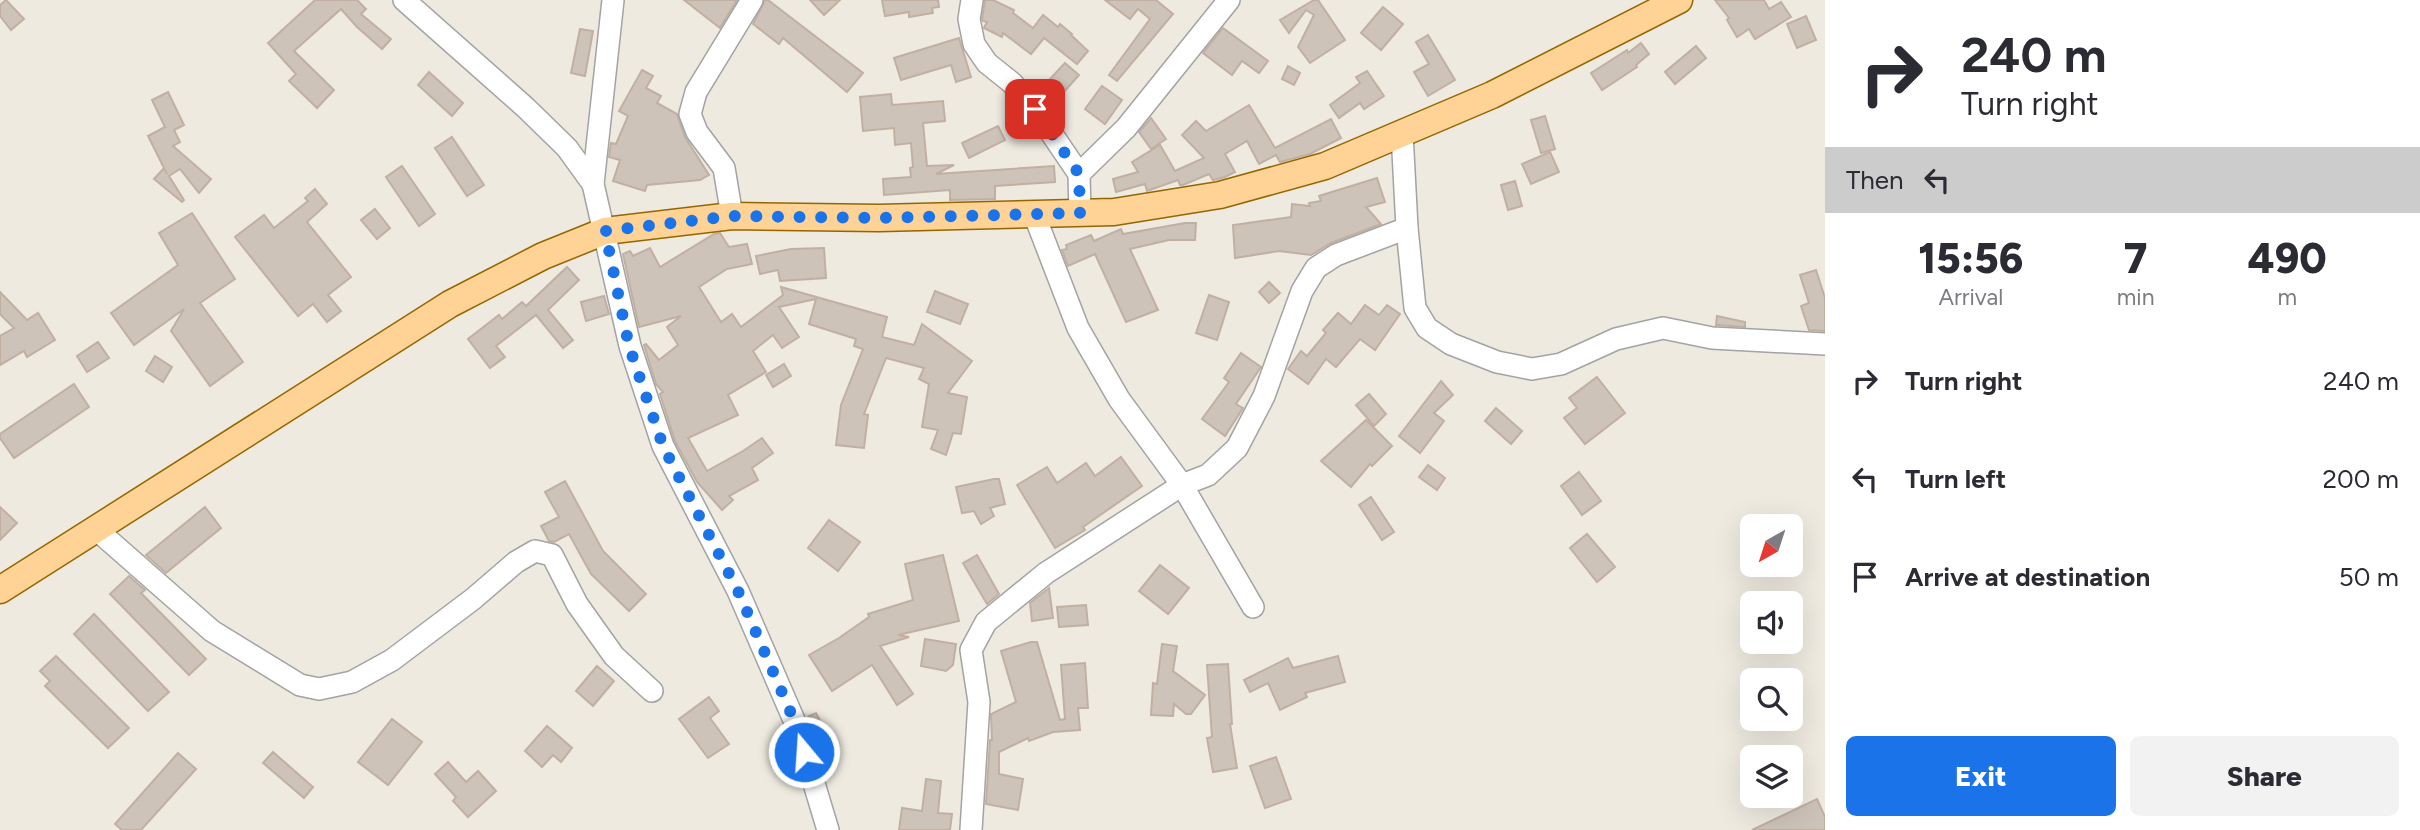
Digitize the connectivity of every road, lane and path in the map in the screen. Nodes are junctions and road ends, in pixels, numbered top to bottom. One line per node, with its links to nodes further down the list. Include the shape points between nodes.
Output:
1 (404, 0): 9 (street, via 526,108 567,148)
2 (613, 0): 9 (street)
3 (751, 0): 12 (street, via 696,92 690,114 696,132 724,168)
4 (972, 0): 8 (street, via 969,19 974,44 987,63 1035,109)
5 (1229, 0): 8 (street, via 1126,128)
6 (1679, 0): 7 (main road, via 1492,95)
7 (1402, 133): 10 (main road, via 1325,166 1220,195); 13 (street)
8 (1079, 174): 10 (street)
9 (593, 184): 14 (street)
10 (1080, 213): 11 (main road)
11 (1034, 214): 12 (main road); 16 (street, via 1078,328 1119,398)
12 (732, 216): 14 (main road)
13 (1407, 228): 15 (street, via 1415,308 1427,327 1451,344 1497,362 1532,369 1561,364 1616,339 1663,328 1712,338); 16 (street, via 1336,255 1316,268 1302,291 1264,396 1237,448 1208,475)
14 (605, 231): 17 (main road, via 450,304); 21 (street, via 629,346 663,446 738,591 797,727)
15 (1825, 344)
16 (1182, 485): 19 (street); 22 (street, via 1046,573 986,622 971,650 979,702)
17 (97, 530): 18 (main road); 20 (street, via 212,631 300,685 319,689 352,682 392,660 534,551 552,555 577,604 614,656)
18 (0, 590)
19 (1253, 607)
20 (652, 691)
21 (828, 830)
22 (971, 830)

